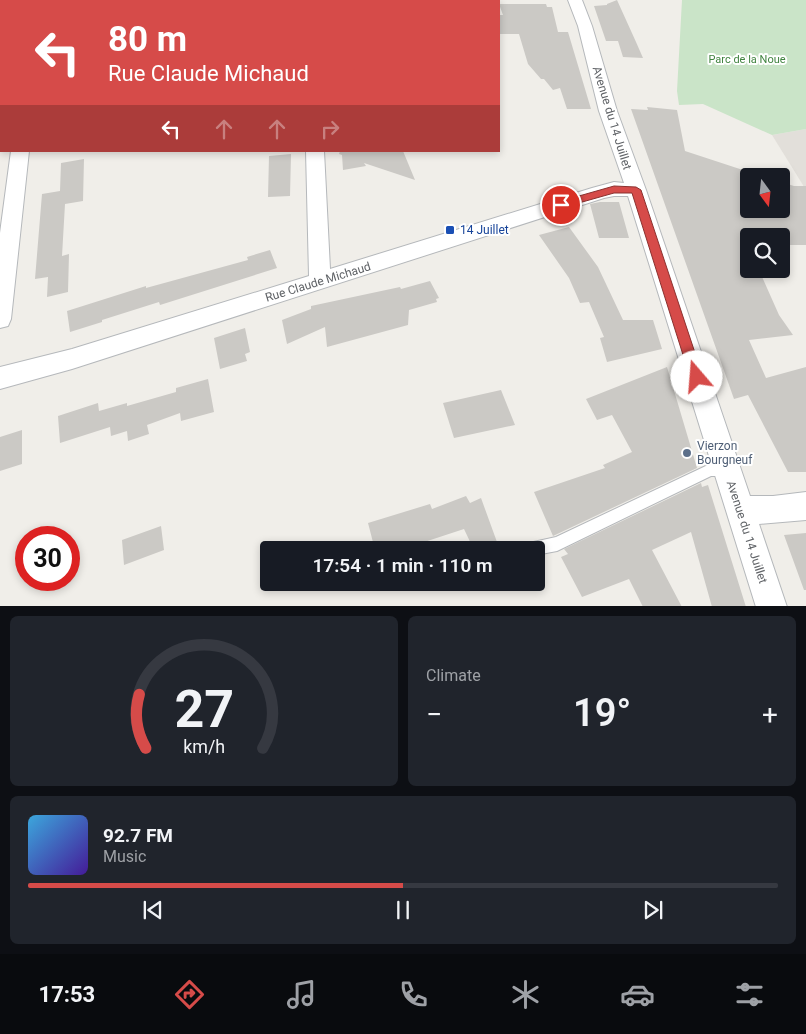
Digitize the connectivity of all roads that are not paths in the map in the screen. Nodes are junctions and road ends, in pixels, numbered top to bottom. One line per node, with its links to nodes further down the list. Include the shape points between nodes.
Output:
1 (575, 0): 4 (street, Avenue du 14 Juillet, via 608,111)
2 (20, 152): 6 (street)
3 (315, 152): 5 (street)
4 (636, 190): 5 (street, Rue Claude Michaud, via 614,189 599,193); 8 (street, Avenue du 14 Juillet)
5 (320, 282): 7 (street, Rue Claude Michaud)
6 (0, 319)
7 (0, 378)
8 (727, 470): 10 (street, Avenue du 14 Juillet); 11 (lane, via 710,470 557,544)
9 (806, 506): 10 (street)
10 (741, 510): 12 (street, Avenue du 14 Juillet)
11 (545, 546)
12 (772, 606)

